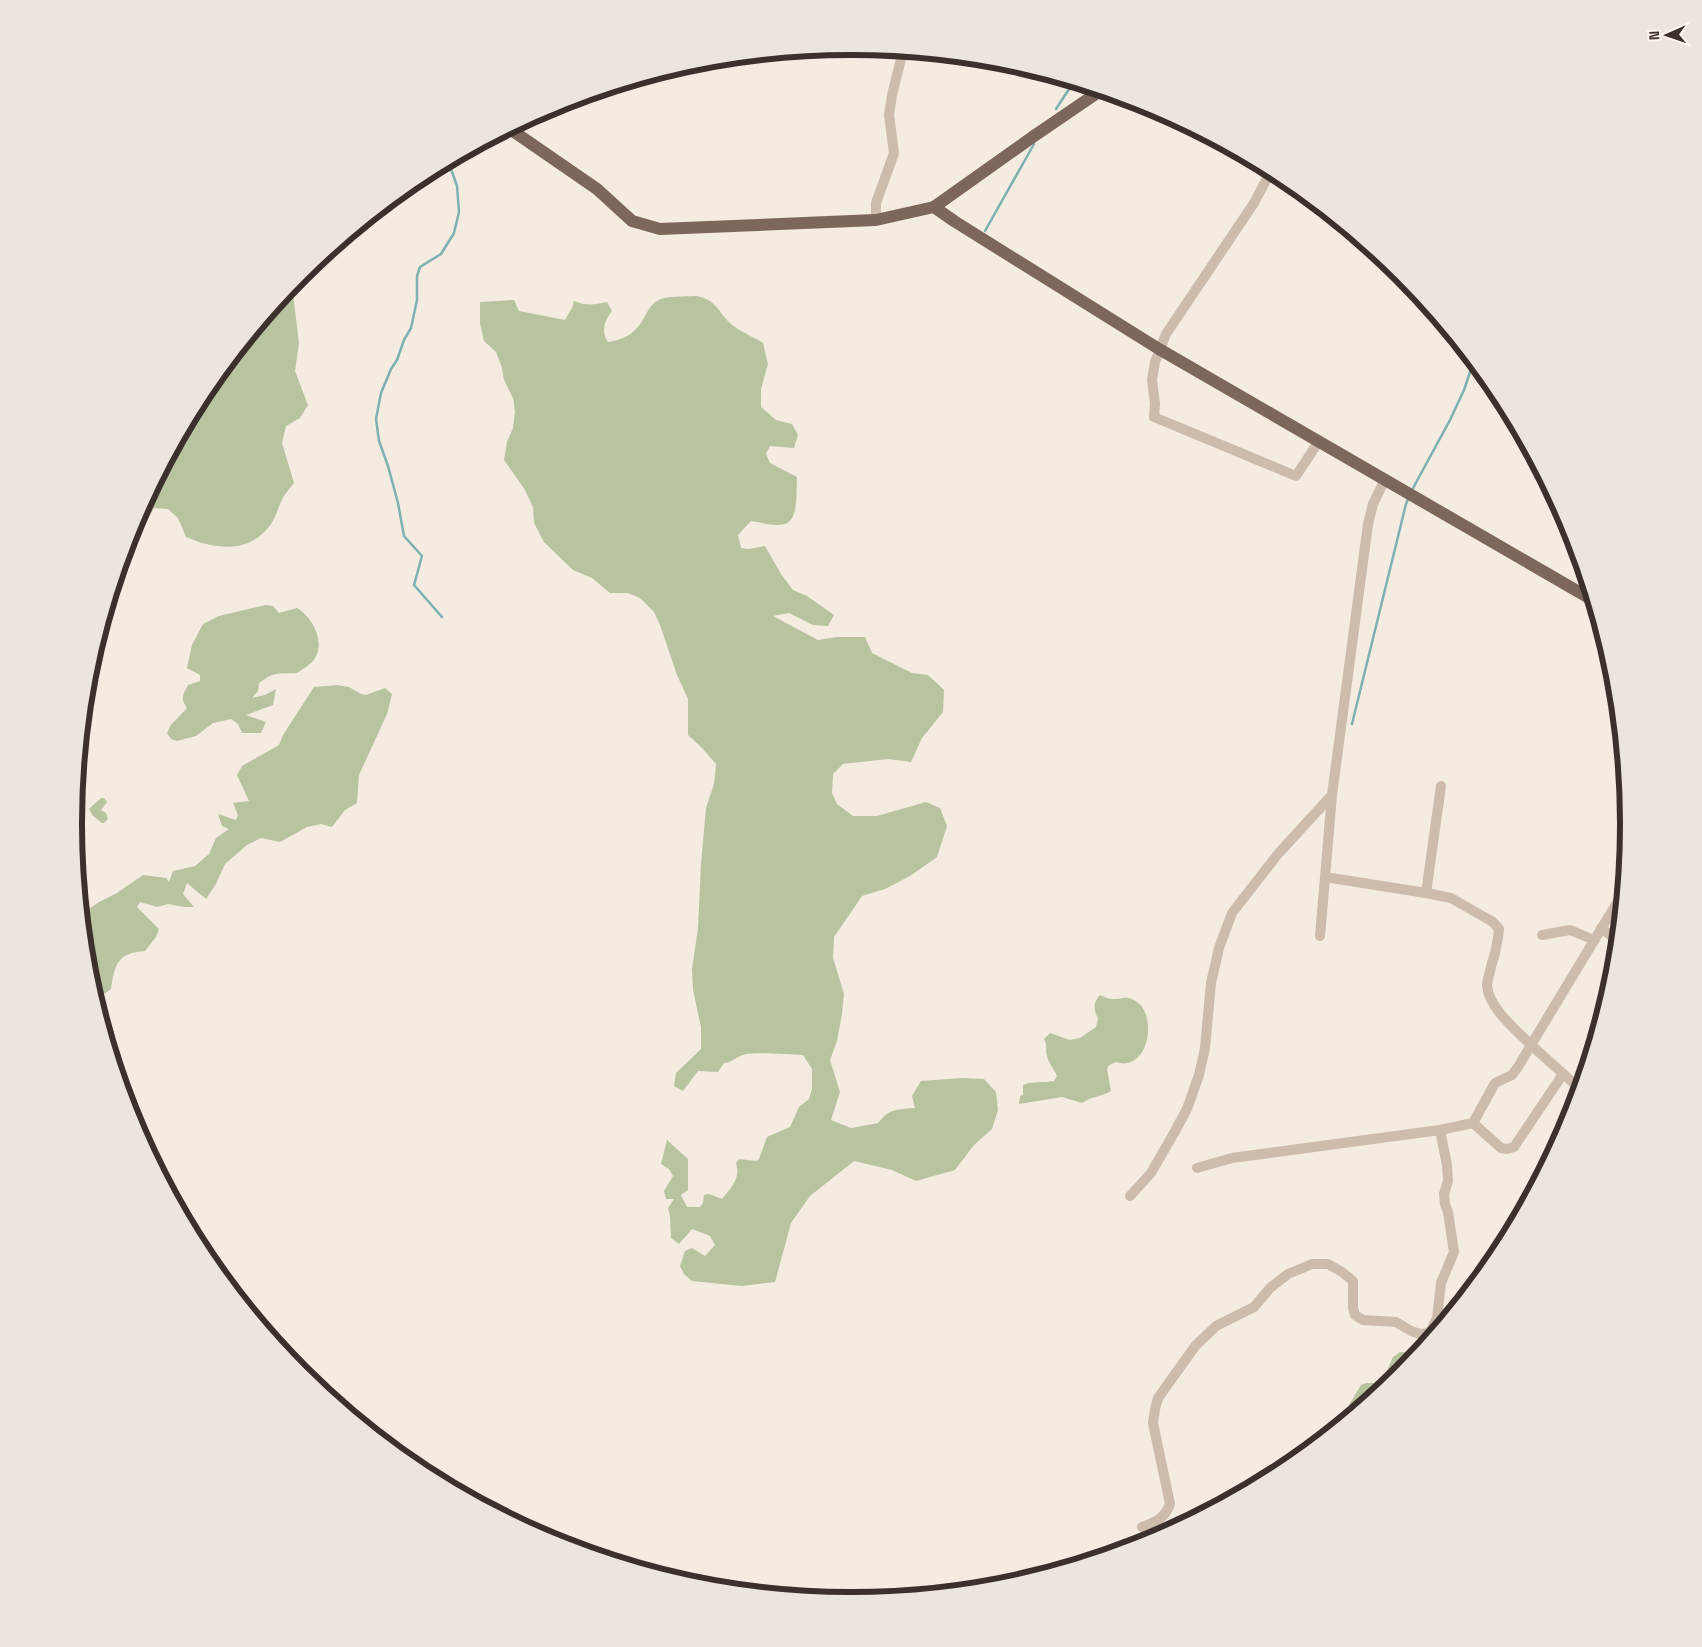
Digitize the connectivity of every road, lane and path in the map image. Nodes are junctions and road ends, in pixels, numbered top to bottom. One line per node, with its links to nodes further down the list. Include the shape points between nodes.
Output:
1 (902, 57): 6 (street, via 889,115 894,154 876,203)
2 (1094, 95): 5 (main road)
3 (515, 132): 6 (main road, via 597,188 632,221 660,229)
4 (1267, 178): 7 (street, via 1254,203)
5 (934, 207): 6 (main road); 7 (main road)
6 (876, 220)
7 (1159, 349): 8 (main road); 8 (street, via 1152,380 1154,417 1296,476)
8 (1319, 441): 9 (main road)
9 (1385, 478): 10 (main road); 12 (street, via 1368,524)
10 (1584, 595)
11 (1441, 786): 14 (street)
12 (1332, 795): 13 (street); 27 (street, via 1278,854 1232,913 1219,948 1211,983 1205,1048 1187,1109 1151,1173)
13 (1325, 877): 14 (street); 18 (street)
14 (1426, 892): 21 (street, via 1451,898 1493,922 1499,929 1487,985 1489,993 1505,1019)
15 (1615, 906): 16 (street)
16 (1601, 928): 19 (street); 20 (street)
17 (1542, 934): 20 (street, via 1570,930)
18 (1320, 936)
19 (1611, 936)
20 (1594, 940): 21 (street)
21 (1530, 1045): 22 (street); 24 (street, via 1512,1075 1495,1083)
22 (1563, 1074): 23 (street); 24 (street, via 1514,1147 1501,1148)
23 (1574, 1084)
24 (1473, 1123): 25 (street)
25 (1440, 1130): 26 (street, via 1232,1158); 28 (street, via 1447,1165 1445,1204 1454,1252 1441,1283)
26 (1197, 1168)
27 (1130, 1196)
28 (1434, 1324)
29 (1426, 1333): 30 (street, via 1411,1331 1396,1322 1363,1320 1355,1315 1353,1281 1328,1264 1312,1264 1288,1274 1254,1307 1216,1326 1196,1345 1158,1398 1153,1423 1170,1504 1167,1513)
30 (1142, 1527)

